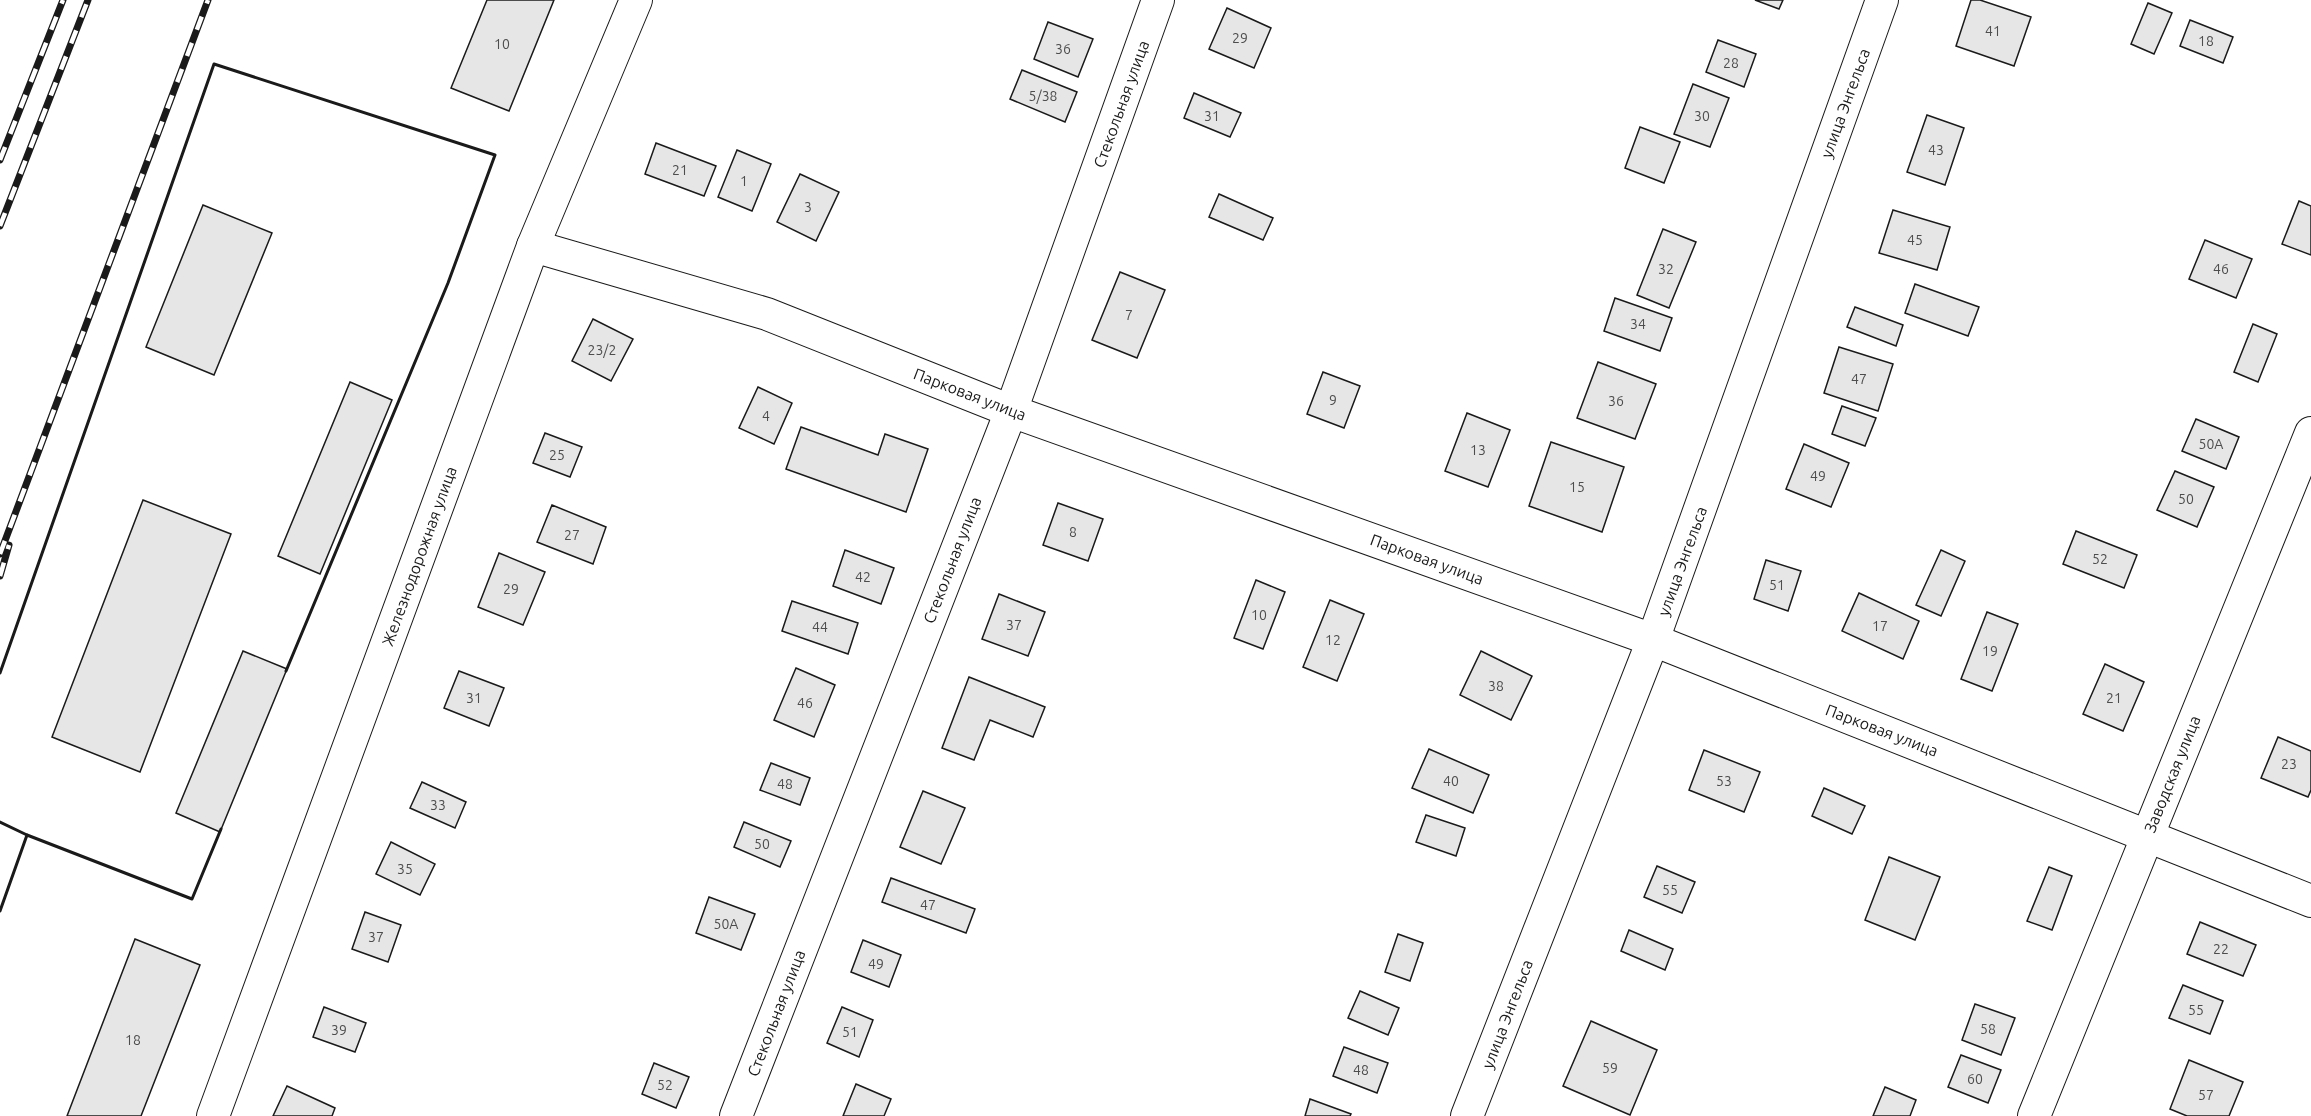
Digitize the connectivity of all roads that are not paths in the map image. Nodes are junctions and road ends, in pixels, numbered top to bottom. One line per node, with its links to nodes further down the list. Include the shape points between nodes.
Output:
1 (636, 0): 4 (street, Железнодорожная улица)
2 (1158, 0): 5 (street, Стекольная улица)
3 (1882, 0): 7 (street, улица Энгельса)
4 (533, 246): 5 (street, Парковая улица, via 767,314); 10 (street, Железнодорожная улица)
5 (1011, 411): 7 (street, Парковая улица); 11 (street, Стекольная улица)
6 (2311, 433): 8 (street, Заводская улица)
7 (1653, 640): 8 (street, Парковая улица); 12 (street, улица Энгельса)
8 (2147, 835): 9 (street, Парковая улица); 13 (street, Заводская улица)
9 (2311, 901)
10 (213, 1116)
11 (736, 1116)
12 (1467, 1116)
13 (2034, 1116)

